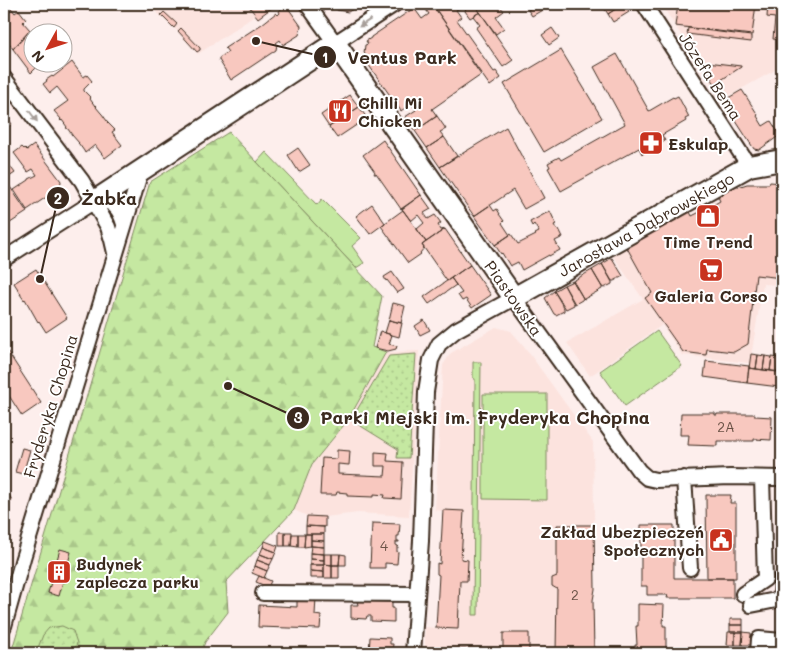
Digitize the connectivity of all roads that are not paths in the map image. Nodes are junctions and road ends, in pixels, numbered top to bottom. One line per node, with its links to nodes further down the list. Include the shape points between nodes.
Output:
1 (307, 4): 4 (street, Piastowska)
2 (395, 4): 4 (street, one-way to 4)
3 (644, 4): 7 (street, Józefa Bema)
4 (335, 43): 8 (street); 13 (street, Piastowska)
5 (4, 78): 9 (street, one-way to 9)
6 (782, 160): 7 (street, Jarosława Dąbrowskiego)
7 (749, 166): 13 (street, Jarosława Dąbrowskiego)
8 (141, 170): 9 (street); 10 (street, Fryderyka Chopina)
9 (95, 201): 10 (street, via 112,204 120,211); 11 (street, via 110,232); 12 (street)
10 (124, 224): 11 (street, Fryderyka Chopina)
11 (115, 254): 21 (street, Fryderyka Chopina)
12 (4, 259)
13 (514, 298): 14 (street, Piastowska, via 639,471 656,480); 20 (street, via 456,330 439,344 431,360 426,392)
14 (684, 478): 15 (street, Piastowska); 17 (street)
15 (762, 478): 16 (street, Piastowska); 18 (street, via 765,579 747,599 781,599)
16 (782, 478)
17 (690, 568)
18 (782, 578)
19 (262, 593): 20 (street)
20 (417, 594): 23 (street)
21 (4, 626)
22 (782, 641): 24 (street, via 759,639)
23 (413, 653)
24 (758, 653)

